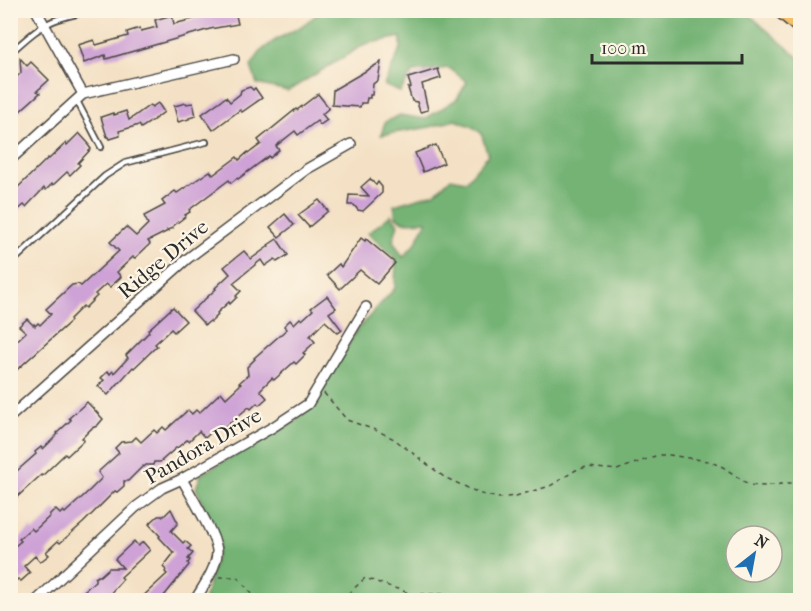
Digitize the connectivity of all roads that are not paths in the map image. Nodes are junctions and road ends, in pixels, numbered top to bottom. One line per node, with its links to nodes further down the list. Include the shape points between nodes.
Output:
1 (36, 10): 4 (street)
2 (91, 10): 4 (lane)
3 (781, 10): 5 (main road)
4 (45, 25): 6 (lane); 8 (street)
5 (801, 26)
6 (10, 53)
7 (234, 59): 8 (street)
8 (79, 97): 11 (lane); 12 (street)
9 (206, 142): 13 (lane, via 125,163 105,176)
10 (351, 144): 15 (street, Ridge Drive, via 307,169 187,259)
11 (101, 147)
12 (10, 160)
13 (10, 264)
14 (366, 308): 16 (street, Pandora Drive, via 308,404)
15 (10, 417)
16 (182, 479): 17 (street, Pandora Drive, via 136,507); 18 (street, via 217,550 209,577)
17 (37, 600)
18 (195, 600)

